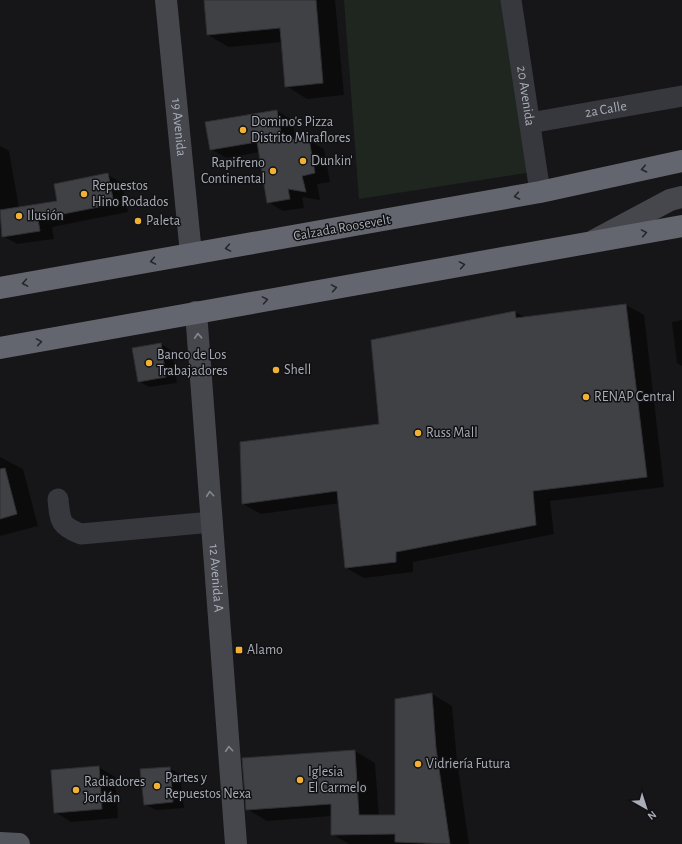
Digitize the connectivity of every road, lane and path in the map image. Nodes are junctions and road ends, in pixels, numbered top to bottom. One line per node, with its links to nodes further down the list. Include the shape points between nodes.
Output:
1 (166, 0): 10 (street, 19 Avenida)
2 (511, 0): 4 (street, 20 Avenida)
3 (682, 96): 4 (street, 2a Calle)
4 (530, 124): 6 (street, 20 Avenida)
5 (682, 161): 6 (highway, Calzada Roosevelt, one-way to 6)
6 (540, 192): 10 (highway, Calzada Roosevelt, one-way to 10)
7 (676, 199): 9 (street)
8 (682, 226): 9 (highway, one-way to 8)
9 (592, 242): 12 (highway, one-way to 9)
10 (191, 254): 11 (highway, Calzada Roosevelt, one-way to 11)
11 (0, 288)
12 (196, 312): 13 (highway, one-way to 12); 15 (street, 12 Avenida A, one-way to 12)
13 (0, 348)
14 (58, 499): 15 (street, via 60,519 67,529 81,534)
15 (212, 522): 18 (street, 12 Avenida A, one-way to 15)
16 (0, 843): 17 (main road)
17 (19, 844)
18 (236, 844)

